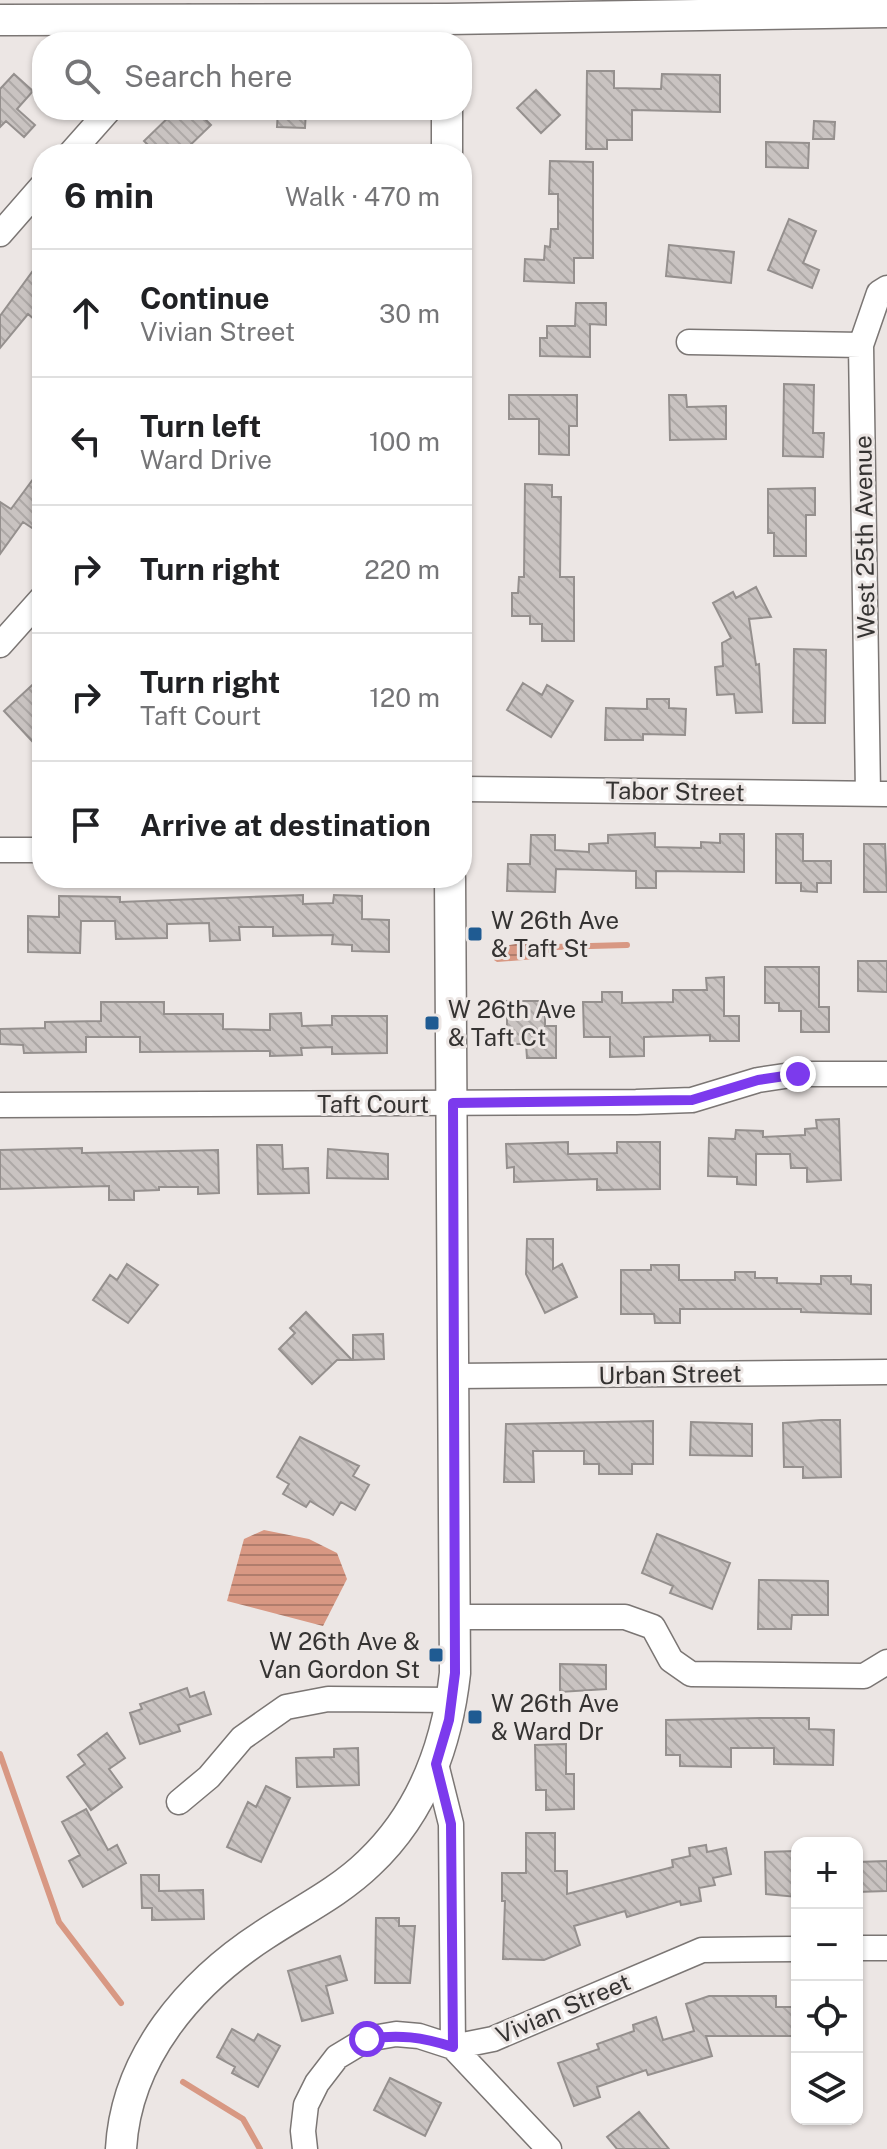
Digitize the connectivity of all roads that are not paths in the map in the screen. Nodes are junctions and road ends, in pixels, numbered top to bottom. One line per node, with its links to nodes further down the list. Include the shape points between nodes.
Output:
1 (887, 12): 4 (street)
2 (189, 17): 3 (street); 4 (street); 5 (street)
3 (0, 20)
4 (447, 20)
5 (176, 32)
6 (100, 120): 8 (street)
7 (447, 120): 9 (street)
8 (79, 144)
9 (447, 144)
10 (32, 197): 11 (street)
11 (0, 234)
12 (887, 288): 14 (street, West 25th Avenue, via 879,293)
13 (689, 342): 14 (street)
14 (861, 345): 18 (street, West 25th Avenue)
15 (32, 609): 16 (street)
16 (0, 645)
17 (472, 789): 18 (street, Tabor Street)
18 (877, 793)
19 (0, 850): 20 (street)
20 (32, 850)
21 (450, 888): 23 (street)
22 (887, 1074): 23 (street, Taft Court, via 798,1074 692,1100)
23 (453, 1103): 24 (street, Taft Court); 26 (street)
24 (0, 1105)
25 (887, 1372): 26 (street, Urban Street)
26 (453, 1376): 27 (street)
27 (456, 1617): 28 (street, via 625,1617 653,1627 671,1660 691,1674 864,1676); 29 (street)
28 (887, 1662)
29 (453, 1700): 30 (street); 31 (street, via 328,1699 286,1707 242,1738)
30 (436, 1764): 35 (street, via 451,1824); 36 (street, via 412,1811 372,1861 224,1964 170,2019 133,2088)
31 (179, 1802)
32 (863, 1948): 33 (street)
33 (887, 1948)
34 (791, 1949): 35 (street, Vivian Street, via 702,1950 493,2039)
35 (453, 2047): 37 (street, Vivian Street, via 396,2034 367,2039 337,2057 306,2105); 38 (street)
36 (121, 2149)
37 (305, 2149)
38 (549, 2149)

